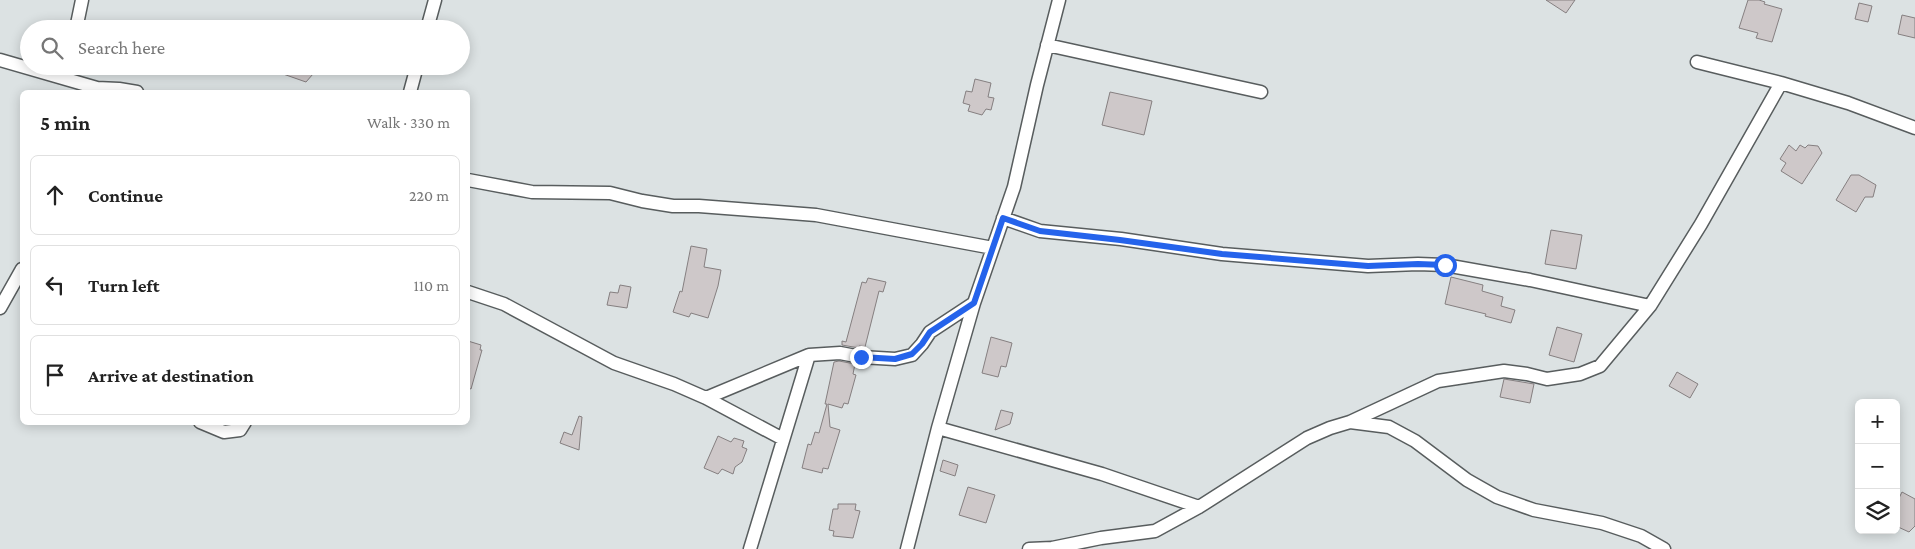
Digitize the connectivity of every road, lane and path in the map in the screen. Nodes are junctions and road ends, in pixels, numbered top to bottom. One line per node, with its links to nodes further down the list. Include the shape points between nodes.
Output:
1 (82, 0): 4 (street)
2 (435, 0): 5 (street)
3 (1059, 0): 6 (street)
4 (78, 20)
5 (429, 20)
6 (1047, 45): 16 (street); 19 (street, via 1014,187)
7 (0, 60): 9 (street)
8 (1697, 62): 12 (street)
9 (20, 64)
10 (73, 75): 13 (street)
11 (415, 75): 15 (street)
12 (1780, 83): 17 (street, via 1848,103); 24 (street, via 1701,224)
13 (97, 90): 14 (street)
14 (125, 90)
15 (411, 90)
16 (1261, 92)
17 (1915, 128)
18 (470, 180): 20 (street, via 532,192 610,193 674,206 816,215)
19 (1003, 218): 20 (street); 24 (street, via 1040,231 1222,254 1368,266 1445,265)
20 (993, 248): 23 (street)
21 (20, 273): 25 (street)
22 (470, 293): 27 (street, via 504,304 614,363)
23 (974, 303): 26 (street, via 930,332 912,354 895,359 840,353); 31 (street)
24 (1650, 306): 28 (street, via 1600,366 1580,374 1547,379 1504,371 1438,381)
25 (0, 308)
26 (809, 356): 27 (street); 32 (street)
27 (706, 398): 32 (street)
28 (1350, 422): 33 (street, via 1308,438); 37 (street, via 1389,428 1497,497 1534,510 1602,523 1641,536)
29 (207, 425): 30 (street, via 224,432 240,430)
30 (243, 425)
31 (938, 428): 33 (street, via 1102,474); 35 (street)
32 (782, 439): 34 (street)
33 (1199, 507): 36 (street, via 1155,531)
34 (750, 549)
35 (907, 549)
36 (1029, 549)
37 (1664, 549)

